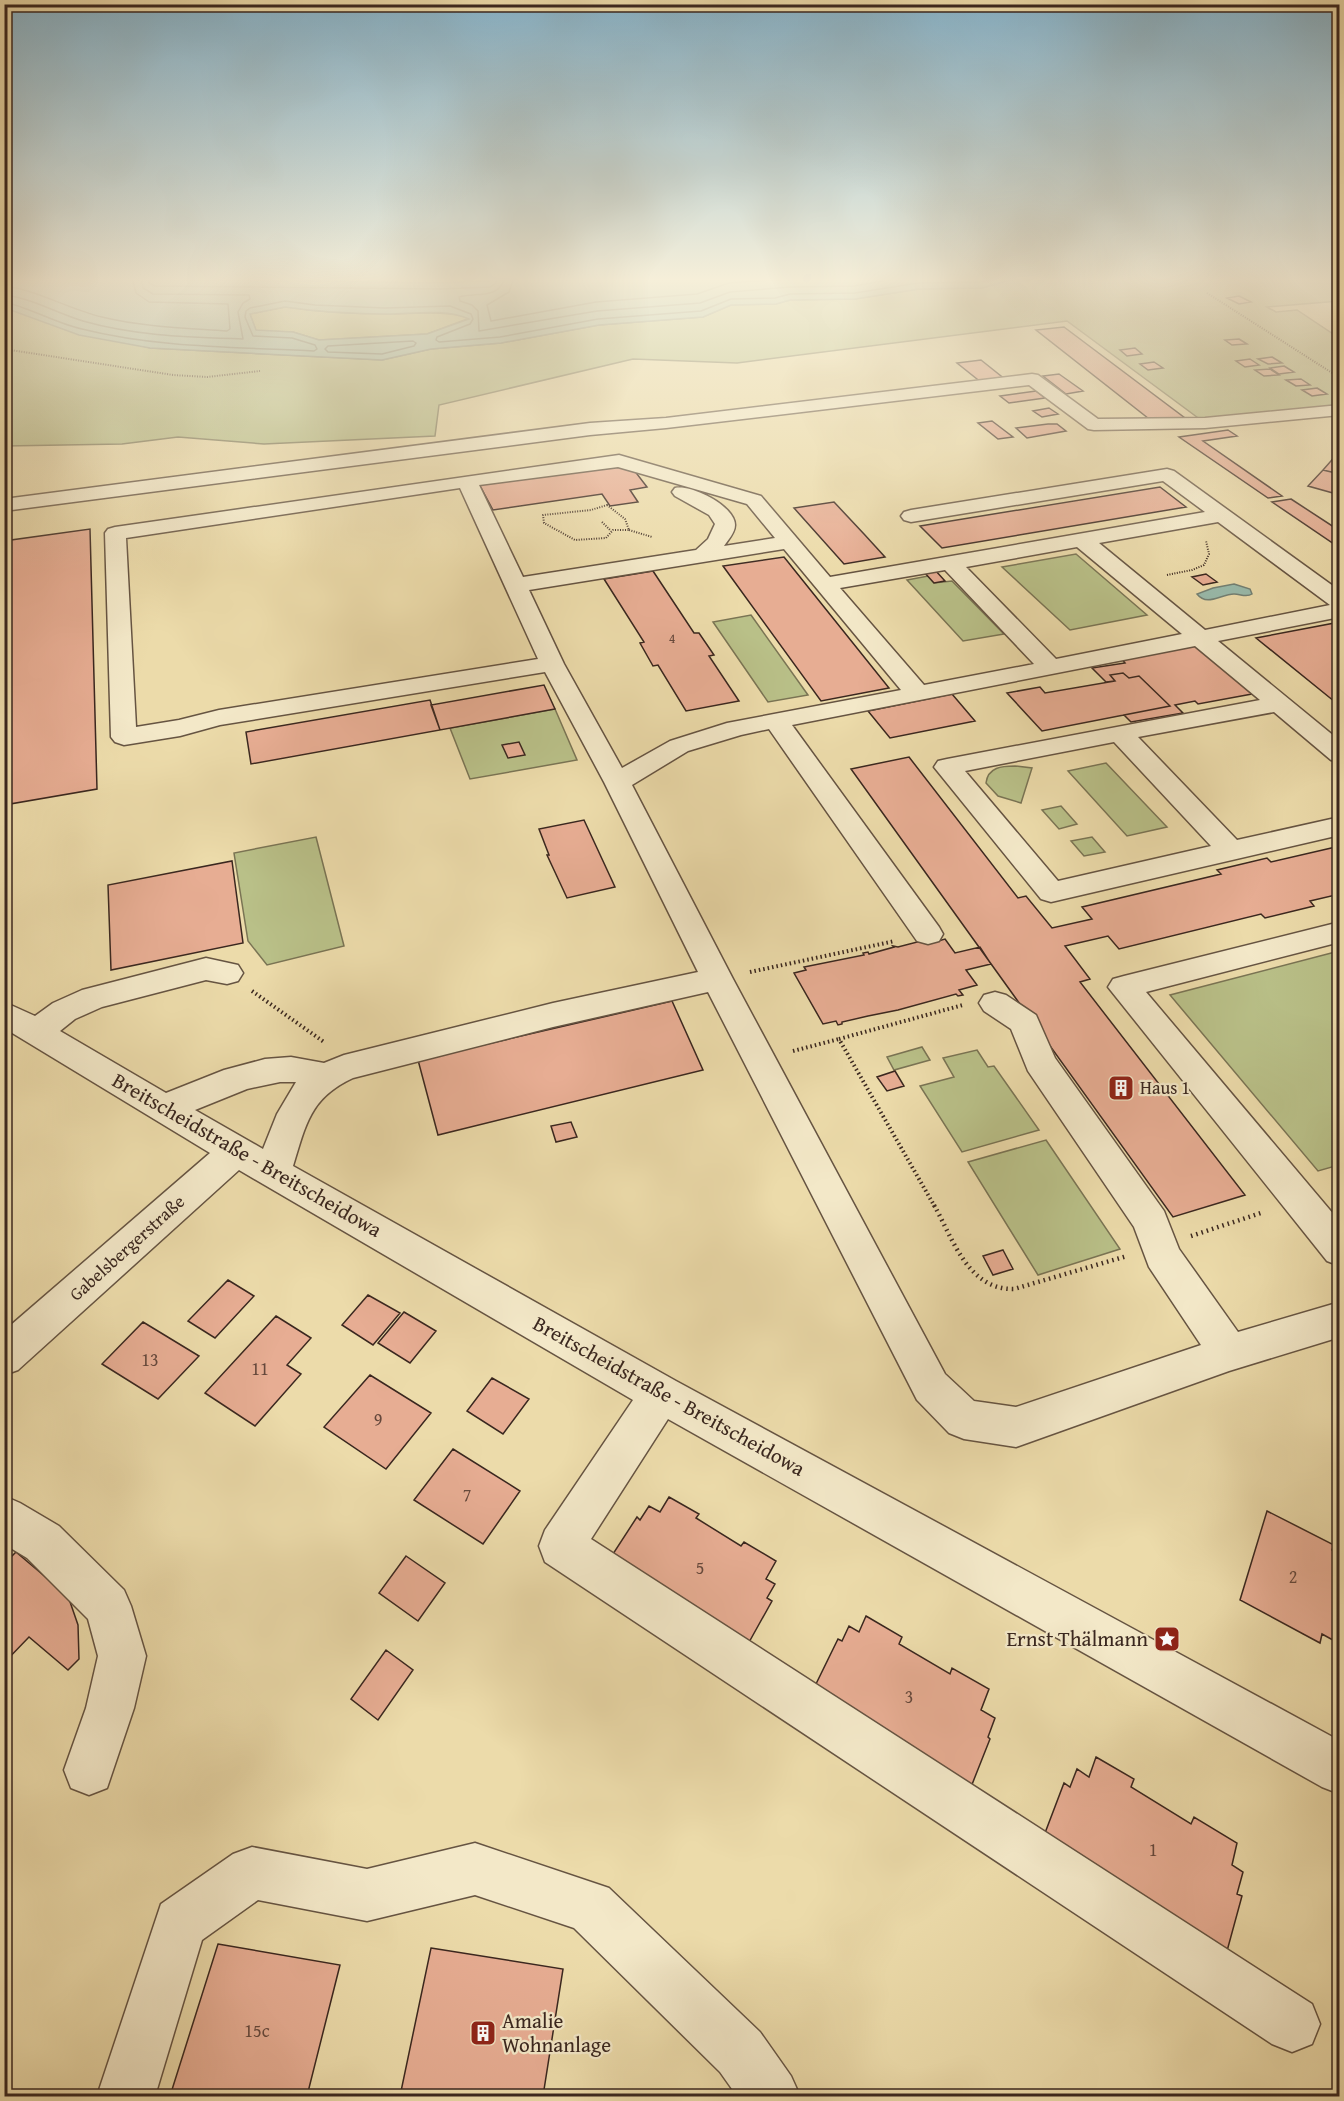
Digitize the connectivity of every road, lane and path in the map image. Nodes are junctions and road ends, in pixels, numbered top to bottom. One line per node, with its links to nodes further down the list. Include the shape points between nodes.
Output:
1 (174, 375): 2 (path)
2 (224, 375)
3 (1340, 410): 6 (street, via 1205,423 1094,425 1032,379 590,429)
4 (652, 470): 5 (street, via 619,461); 13 (street, via 754,500); 14 (street, via 674,488 710,505 724,519 721,539)
5 (467, 482): 18 (street); 22 (street, via 115,533 124,737)
6 (4, 506)
7 (1222, 515): 8 (street, via 1167,475); 12 (street); 19 (street)
8 (912, 516)
9 (602, 522): 10 (path)
10 (612, 531): 10 (path, via 606,538 575,540 544,523 543,515 607,505 625,519 630,529)
11 (1205, 536): 16 (path, via 1209,559 1198,568)
12 (1082, 540): 15 (street); 16 (street)
13 (790, 542): 14 (street); 17 (street)
14 (702, 556): 18 (street)
15 (950, 563): 17 (street); 23 (street)
16 (1131, 581): 21 (street)
17 (825, 584): 24 (street)
18 (516, 585): 22 (street)
19 (1340, 602)
20 (1340, 610): 21 (street)
21 (1198, 637): 23 (street); 25 (street)
22 (552, 664): 29 (street)
23 (1052, 668): 24 (street)
24 (918, 694): 26 (street)
25 (1278, 704): 27 (street); 28 (street)
26 (776, 721): 29 (street, via 679,746); 33 (street)
27 (1120, 734): 31 (street); 31 (street, via 947,767 1051,892)
28 (1340, 754)
29 (617, 782): 35 (street)
30 (1340, 826): 31 (street)
31 (1231, 850)
32 (1340, 932): 45 (street, via 1124,987)
33 (928, 934): 35 (path)
34 (227, 973): 38 (street, via 206,969 93,998 64,1011); 41 (path)
35 (717, 979): 40 (street); 41 (street, via 553,1015)
36 (995, 1003): 39 (path, via 973,1003); 46 (street, via 1024,1023 1040,1062 1151,1222)
37 (4, 1013): 38 (street, Breitscheidstraße - Breitscheidowa)
38 (37, 1032): 42 (street, Breitscheidstraße - Breitscheidowa)
39 (839, 1040): 40 (path); 46 (path, via 972,1272 982,1282 998,1290 1014,1289)
40 (761, 1059): 50 (street, via 931,1387 964,1419 1016,1427)
41 (340, 1070): 42 (street, via 280,1069 227,1082); 44 (street, via 310,1088 289,1126)
42 (165, 1108): 43 (street, Breitscheidstraße - Breitscheidowa)
43 (236, 1151): 44 (street, Breitscheidstraße - Breitscheidowa); 49 (street, Gabelsbergerstraße)
44 (273, 1171): 51 (street, Breitscheidstraße - Breitscheidowa)
45 (1299, 1200): 46 (path); 47 (street)
46 (1158, 1247): 50 (street)
47 (1340, 1250)
48 (1340, 1319): 50 (street)
49 (11, 1352)
50 (1229, 1353)
51 (661, 1394): 53 (street, Breitscheidstraße - Breitscheidowa); 55 (street, via 561,1546)
52 (4, 1518): 54 (street, via 43,1542 108,1606 122,1656)
53 (1340, 1769)
54 (89, 1770)
55 (1292, 2024)
56 (126, 2097): 57 (street, via 180,1923 252,1873 367,1895 475,1869 590,1907 740,2052)
57 (771, 2097)

